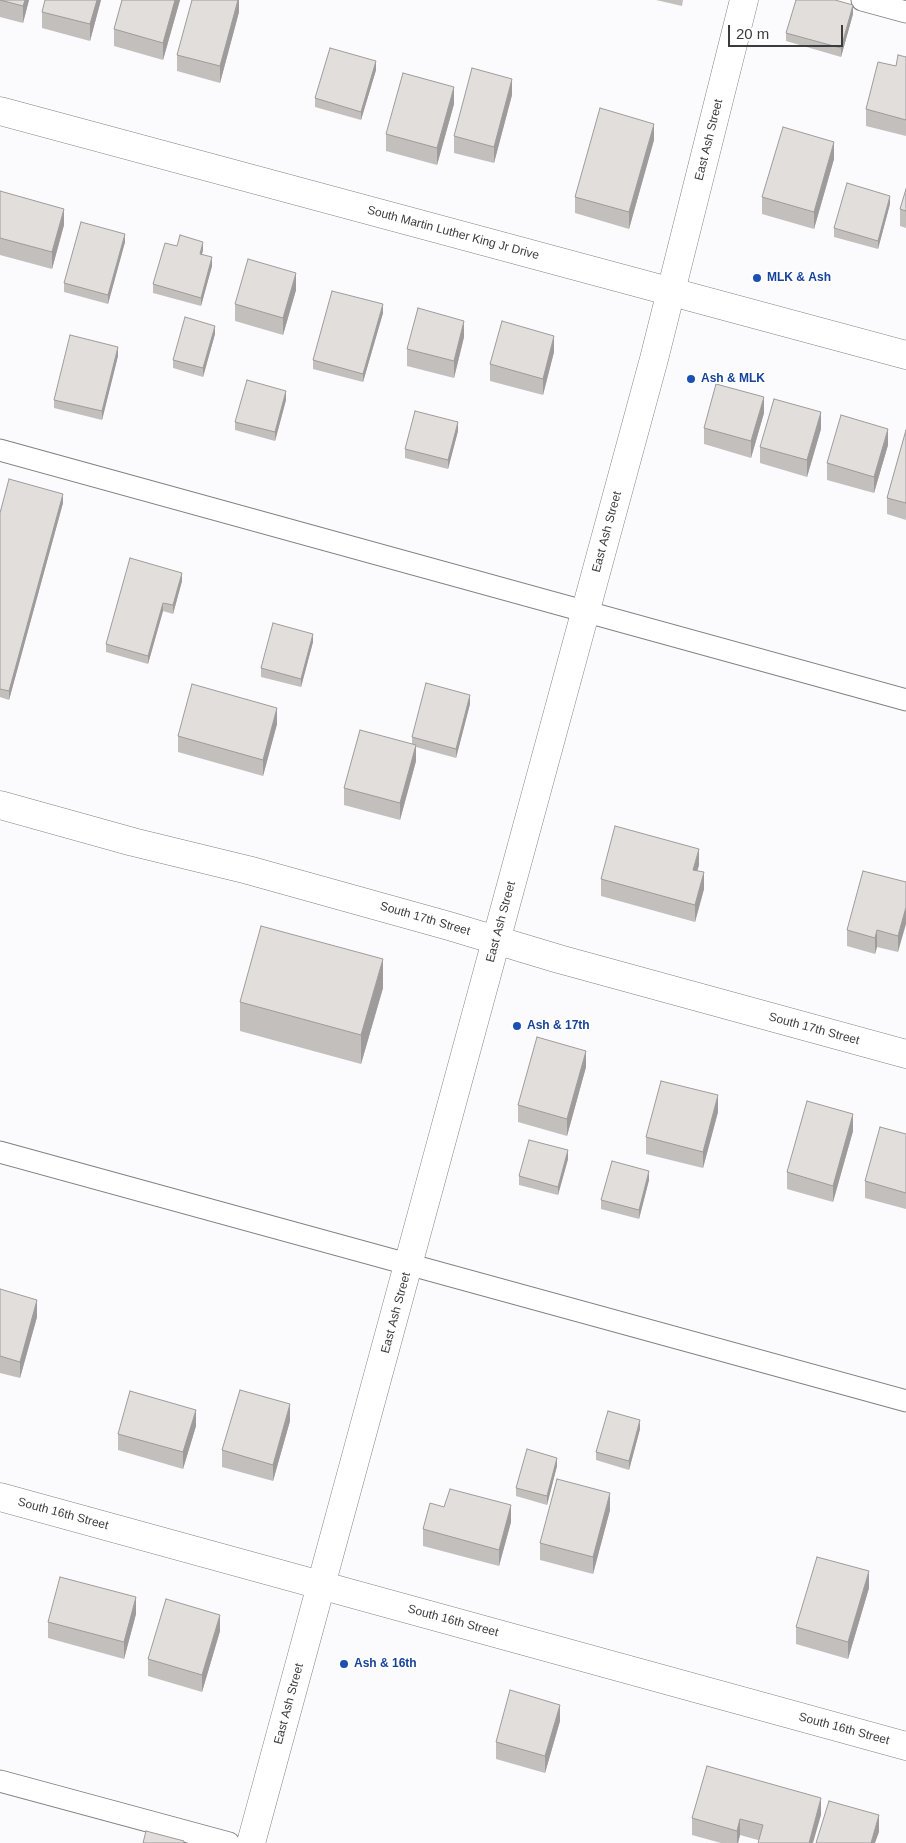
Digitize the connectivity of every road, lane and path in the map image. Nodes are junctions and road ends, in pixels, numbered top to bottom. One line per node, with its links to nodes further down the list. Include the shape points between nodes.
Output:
1 (744, 0): 5 (street, East Ash Street)
2 (862, 0): 3 (lane)
3 (906, 12)
4 (0, 111): 5 (street, South Martin Luther King Jr Drive)
5 (672, 291): 6 (street, South Martin Luther King Jr Drive); 8 (street, East Ash Street)
6 (906, 355)
7 (0, 450): 8 (lane)
8 (586, 612): 9 (lane); 11 (street, East Ash Street)
9 (906, 700)
10 (0, 805): 11 (street, South 17th Street)
11 (496, 940): 12 (street, South 17th Street); 14 (street, East Ash Street)
12 (906, 1054)
13 (0, 1152): 14 (lane)
14 (409, 1264): 15 (lane); 17 (street, East Ash Street)
15 (906, 1401)
16 (0, 1497): 17 (street, South 16th Street)
17 (322, 1585): 18 (street, South 16th Street); 21 (street, East Ash Street)
18 (906, 1746)
19 (0, 1781): 20 (lane)
20 (229, 1843)
21 (251, 1843)

